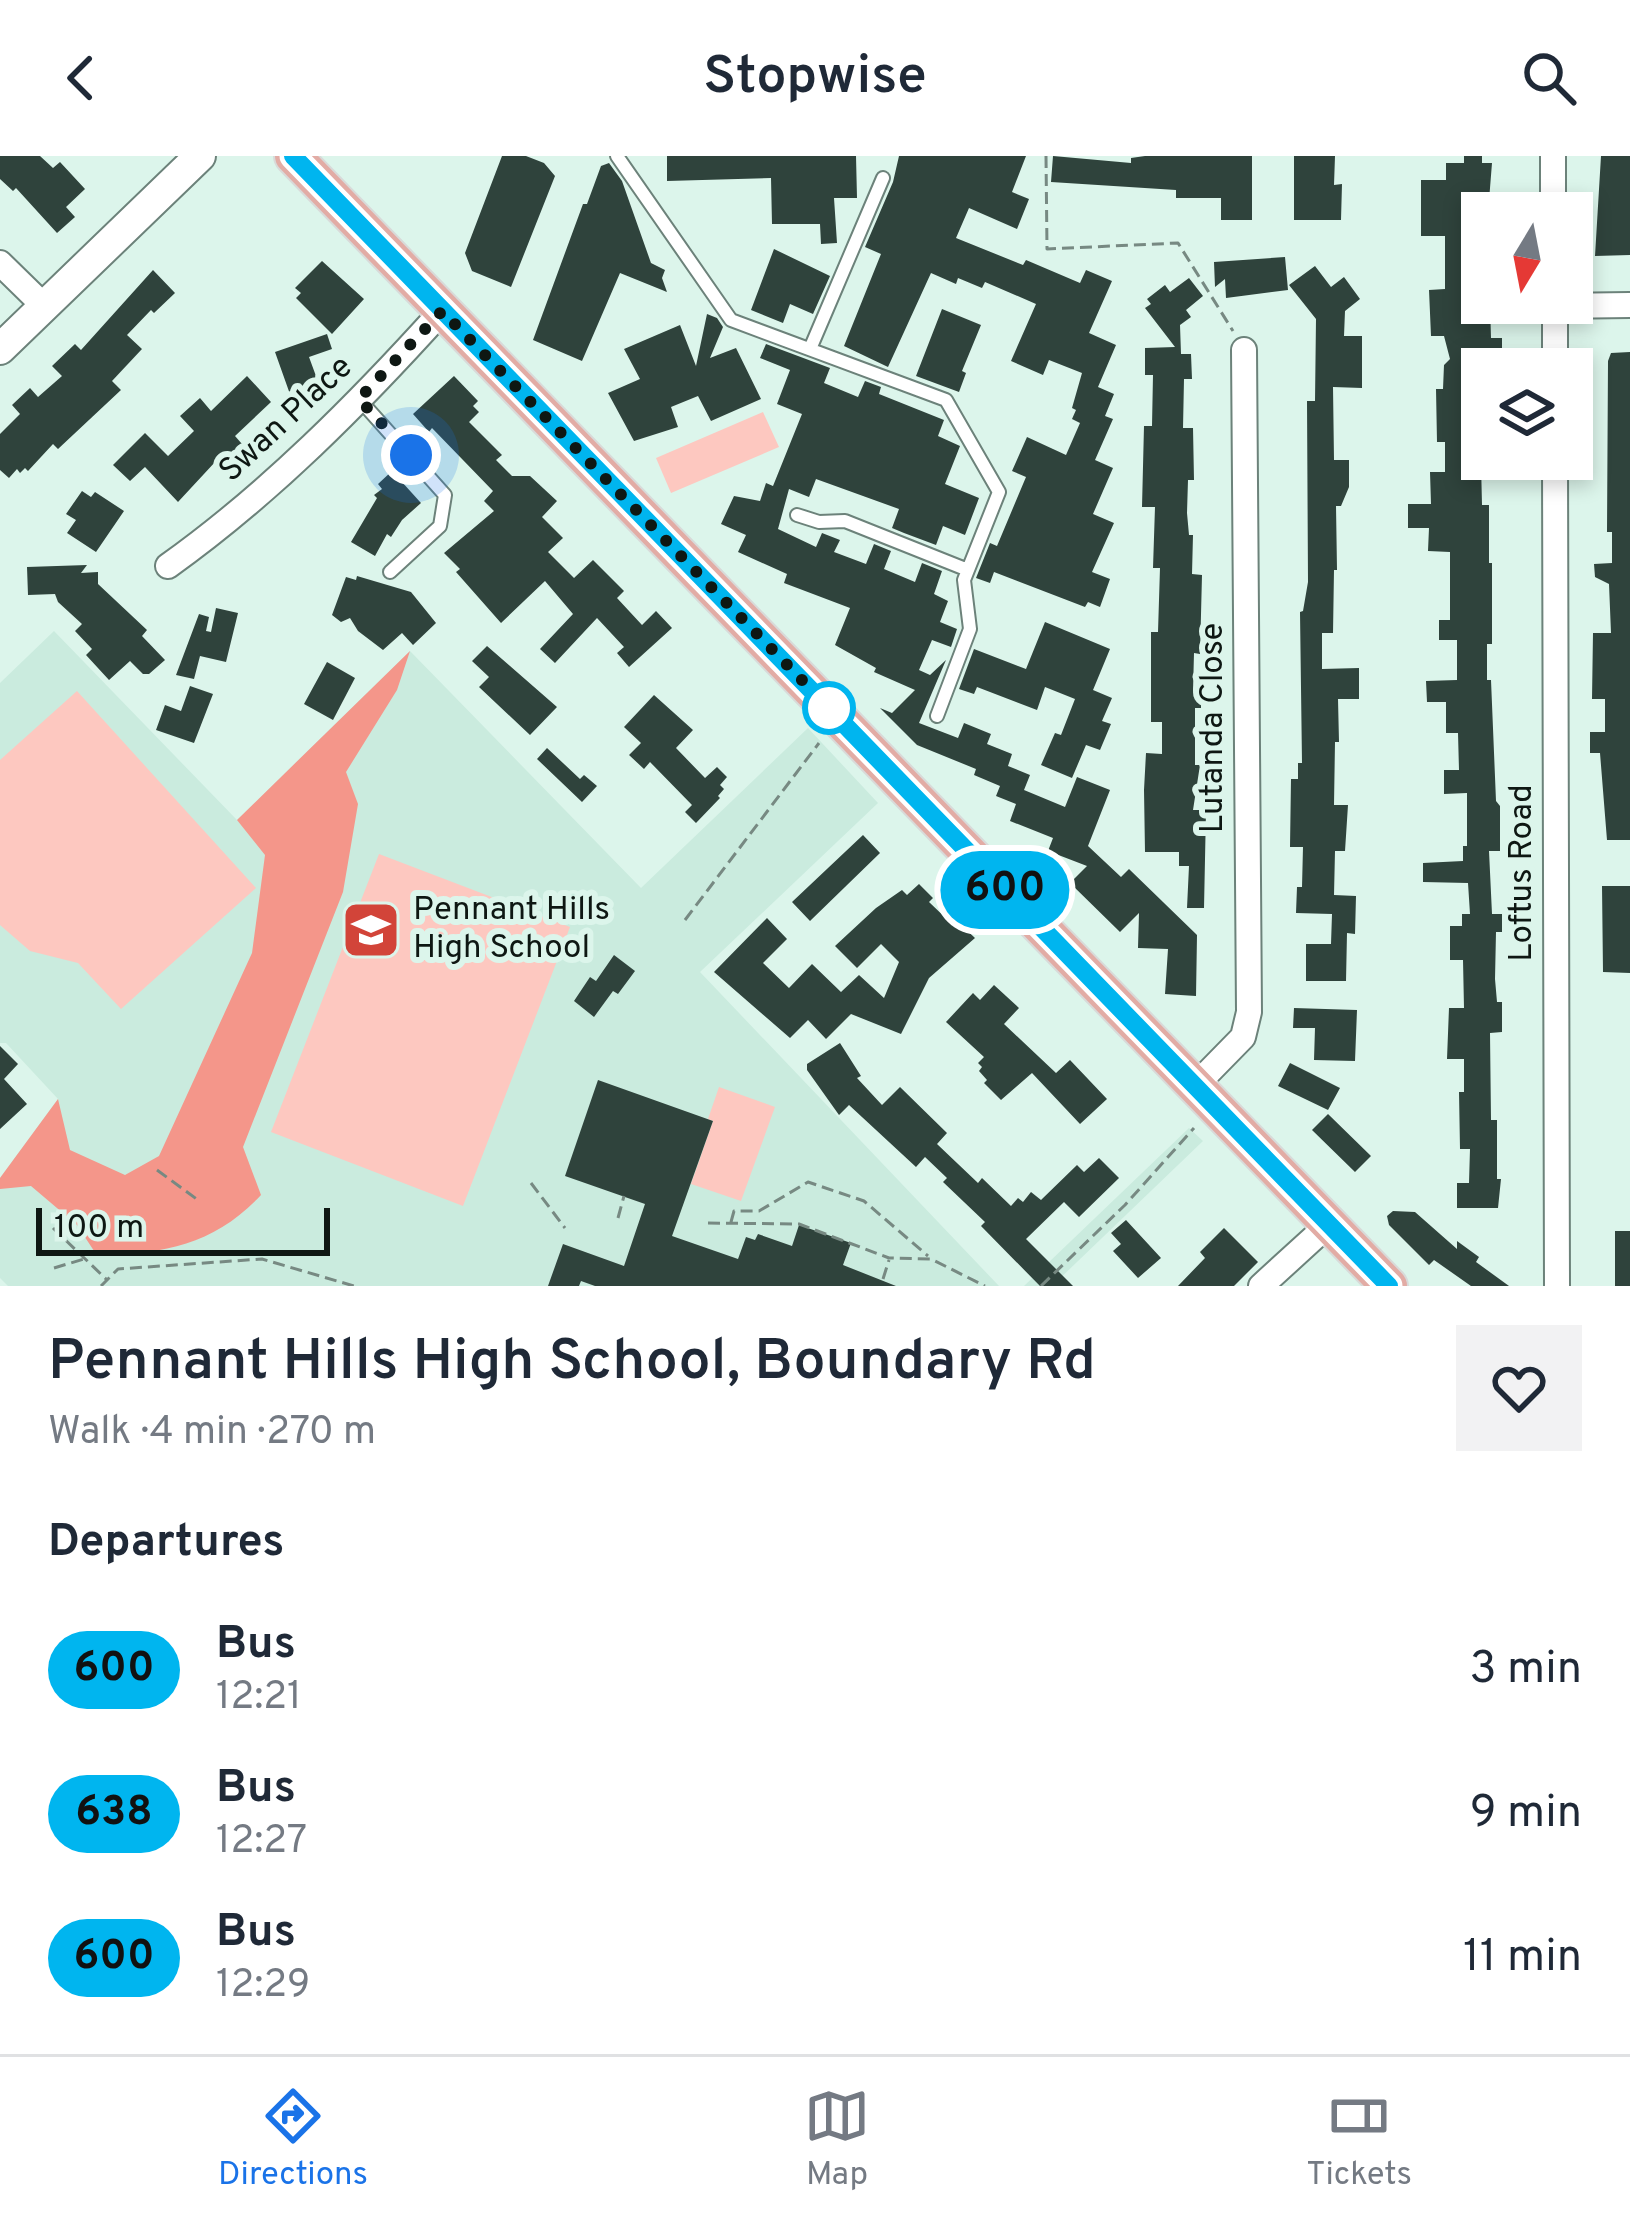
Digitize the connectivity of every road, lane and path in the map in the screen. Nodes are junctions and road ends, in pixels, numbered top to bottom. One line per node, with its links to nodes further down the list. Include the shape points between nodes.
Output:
1 (200, 156): 11 (street)
2 (293, 156): 12 (main road)
3 (616, 156): 14 (lane, via 731,320)
4 (1046, 156): 15 (path, via 1047,250 1178,243)
5 (1552, 156): 7 (street)
6 (883, 178): 14 (lane)
7 (1553, 192)
8 (0, 263): 11 (street)
9 (1593, 305): 10 (street)
10 (1630, 305)
11 (44, 306): 13 (street)
12 (442, 311): 16 (street, Swan Place); 23 (main road)
13 (0, 349)
14 (810, 349): 20 (lane, via 946,400 1000,492)
15 (1244, 350): 25 (street, Lutanda Close, via 1249,1012 1243,1037)
16 (359, 399): 19 (street, Swan Place); 21 (lane, via 445,495 440,526)
17 (1555, 480): 49 (street, Loftus Road)
18 (797, 515): 20 (lane, via 845,521)
19 (168, 566)
20 (968, 570): 22 (lane, via 970,628)
21 (390, 572)
22 (937, 716)
23 (840, 719): 24 (path); 25 (main road)
24 (685, 920)
25 (1195, 1086): 34 (main road)
26 (1196, 1126): 46 (path)
27 (157, 1170): 30 (path)
28 (531, 1183): 36 (path)
29 (624, 1196): 31 (path)
30 (198, 1200)
31 (618, 1218)
32 (708, 1223): 33 (path)
33 (730, 1223): 37 (path, via 799,1224); 38 (path, via 734,1211 765,1209 808,1182 864,1201)
34 (1329, 1224): 47 (street); 48 (main road)
35 (53, 1228): 39 (path)
36 (565, 1228)
37 (890, 1258): 38 (path); 41 (path)
38 (931, 1258): 45 (path)
39 (85, 1259): 40 (path); 42 (path)
40 (54, 1268)
41 (883, 1279)
42 (107, 1280): 43 (path); 44 (path, via 118,1269 262,1259)
43 (101, 1286)
44 (354, 1286)
45 (986, 1286)
46 (1041, 1286)
47 (1261, 1286)
48 (1389, 1286)
49 (1557, 1286)

